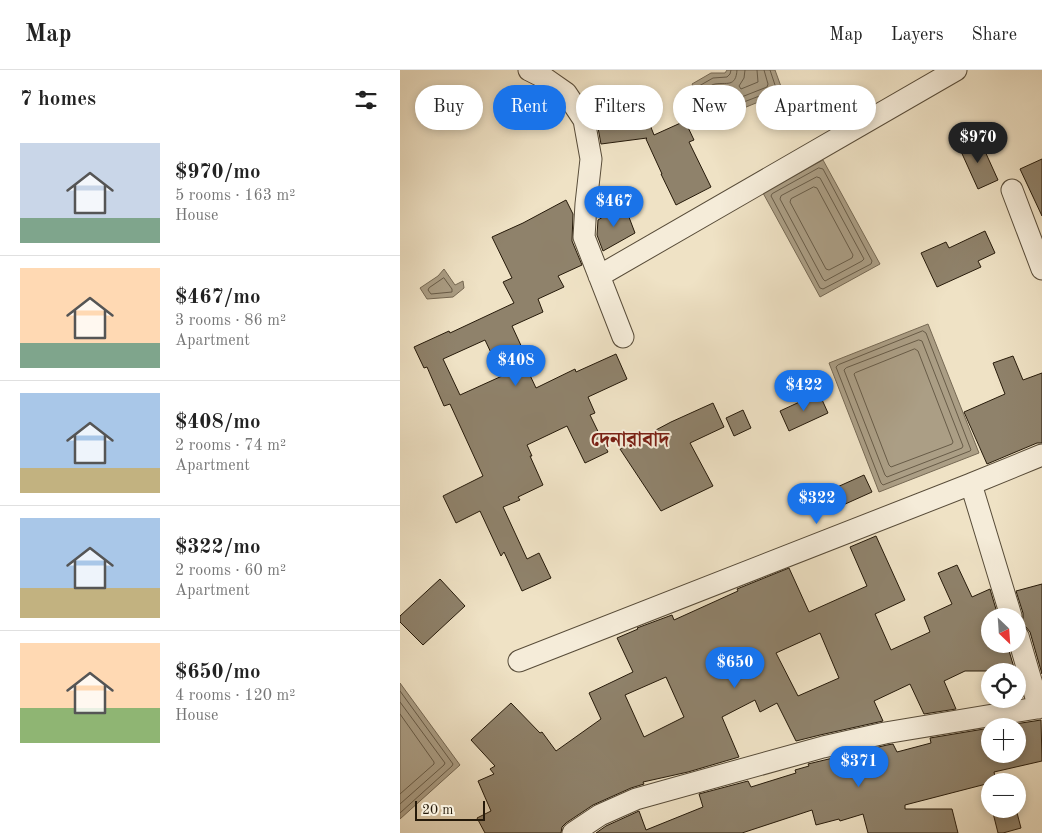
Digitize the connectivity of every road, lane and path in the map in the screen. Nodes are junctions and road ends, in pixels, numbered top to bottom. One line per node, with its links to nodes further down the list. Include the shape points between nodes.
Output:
1 (528, 70): 5 (street, via 566,93 584,120 591,159 584,237)
2 (956, 70): 5 (street)
3 (1012, 190): 4 (street)
4 (1042, 269)
5 (599, 276): 6 (street)
6 (623, 337)
7 (1042, 455): 8 (street)
8 (971, 484): 9 (street); 11 (street)
9 (1010, 608)
10 (1024, 653): 12 (street)
11 (519, 661)
12 (1041, 707): 13 (street, via 885,733 823,747 636,799)
13 (573, 833)

